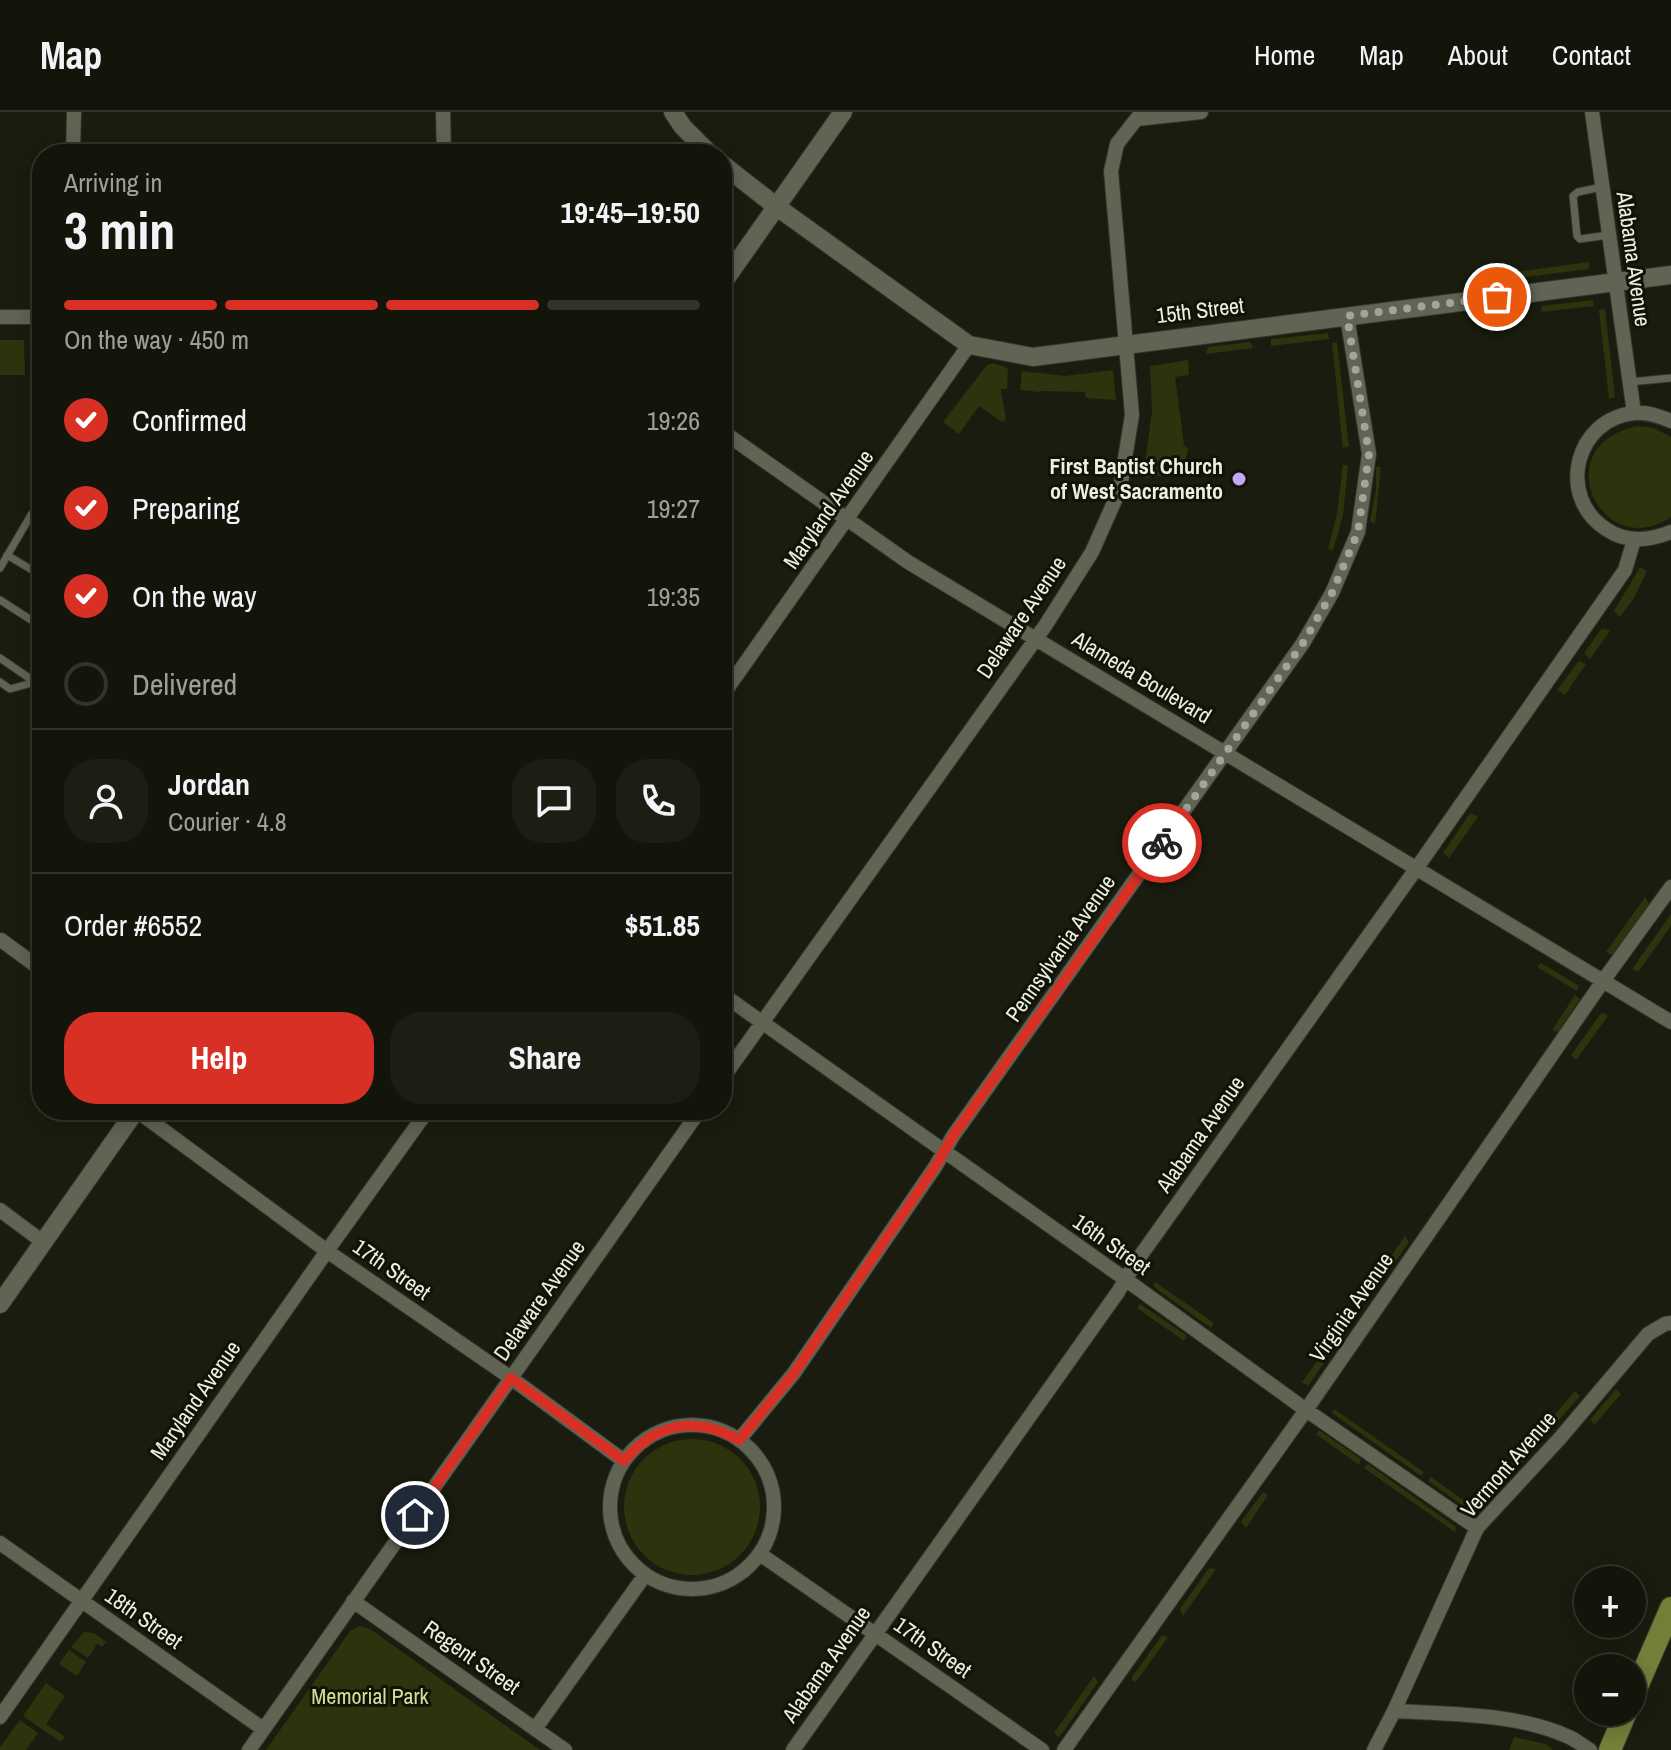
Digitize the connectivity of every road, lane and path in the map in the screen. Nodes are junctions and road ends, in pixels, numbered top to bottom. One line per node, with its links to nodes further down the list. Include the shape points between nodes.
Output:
1 (74, 112): 8 (street)
2 (443, 112): 9 (street)
3 (673, 112): 10 (street)
4 (843, 112): 13 (street)
5 (1201, 112): 7 (street)
6 (1592, 112): 12 (street, Alabama Avenue)
7 (1140, 116): 21 (street, Delaware Avenue, via 1117,144 1111,171)
8 (73, 144)
9 (444, 144)
10 (700, 144)
11 (732, 172): 13 (street, 15th Street)
12 (1602, 187): 14 (street, Alabama Avenue); 14 (lane, via 1573,196 1577,236)
13 (777, 207): 15 (street); 22 (street, 15th Street)
14 (1609, 235): 17 (street, Alabama Avenue)
15 (732, 270)
16 (1671, 275): 17 (street, 15th Street)
17 (1617, 281): 18 (street, 15th Street); 24 (street, Alabama Avenue)
18 (1347, 316): 21 (street, 15th Street); 43 (street, Pennsylvania Avenue, via 1369,454 1358,532 1303,643)
19 (0, 317): 20 (street)
20 (32, 317)
21 (1126, 344): 22 (street, 15th Street, via 1033,357); 37 (street, Delaware Avenue, via 1132,415 1120,489 1092,552)
22 (969, 345): 29 (street, Maryland Avenue)
23 (1671, 378): 24 (lane)
24 (1629, 382): 25 (street, Alabama Avenue)
25 (1634, 413): 26 (street); 31 (street, via 1596,430 1577,466 1584,507 1614,535)
26 (1671, 421)
27 (732, 438): 29 (street, Alameda Boulevard)
28 (31, 515): 32 (lane)
29 (848, 520): 37 (street, Alameda Boulevard); 42 (street, Maryland Avenue)
30 (1671, 532): 31 (street)
31 (1634, 540): 44 (street, Alabama Avenue, via 1625,570)
32 (7, 555): 33 (lane); 34 (lane)
33 (0, 568)
34 (32, 570)
35 (0, 600): 36 (lane)
36 (32, 621)
37 (1035, 639): 43 (street, Alameda Boulevard); 50 (street, Delaware Avenue)
38 (0, 658): 39 (lane)
39 (32, 675)
40 (32, 681): 41 (lane, via 10,689)
41 (0, 682)
42 (732, 682)
43 (1226, 753): 44 (street, Alameda Boulevard); 57 (street, Pennsylvania Avenue)
44 (1416, 869): 48 (street, Alameda Boulevard); 61 (street, Alabama Avenue)
45 (1671, 887): 48 (street, Virginia Avenue)
46 (1, 940): 47 (street)
47 (32, 963)
48 (1603, 981): 51 (street, Alameda Boulevard); 65 (street, Virginia Avenue)
49 (732, 1001): 50 (street, 16th Street)
50 (762, 1022): 52 (street, Delaware Avenue); 57 (street, 16th Street)
51 (1671, 1022)
52 (732, 1065)
53 (129, 1120): 59 (street)
54 (150, 1120): 60 (street, 17th Street)
55 (421, 1120): 60 (street, Maryland Avenue)
56 (693, 1120): 64 (street, Delaware Avenue)
57 (944, 1151): 61 (street, 16th Street); 66 (street, Pennsylvania Avenue, via 794,1373)
58 (0, 1210): 59 (street)
59 (43, 1242): 62 (street)
60 (327, 1251): 64 (street, 17th Street); 72 (street, Maryland Avenue)
61 (1125, 1279): 65 (street, 16th Street); 75 (street, Alabama Avenue)
62 (0, 1304)
63 (1671, 1323): 68 (street, Vermont Avenue, via 1648,1334)
64 (511, 1378): 67 (street, 17th Street); 73 (street, Delaware Avenue)
65 (1306, 1410): 68 (street, 16th Street); 86 (street, Virginia Avenue)
66 (739, 1440): 67 (street, via 713,1428 685,1425 657,1433); 70 (street, via 767,1472 775,1500 772,1528)
67 (624, 1461): 71 (street, via 612,1486 613,1529 625,1555)
68 (1477, 1528): 77 (street, Vermont Avenue)
69 (0, 1543): 72 (street, 18th Street)
70 (760, 1554): 71 (street, via 728,1582 700,1589 672,1587); 75 (street, 17th Street)
71 (645, 1575): 81 (street)
72 (82, 1600): 78 (street, Maryland Avenue); 80 (street, 18th Street)
73 (353, 1601): 80 (street, Delaware Avenue); 81 (street, Regent Street)
74 (1671, 1608): 76 (main road)
75 (875, 1633): 84 (street, Alabama Avenue); 85 (street, 17th Street)
76 (1646, 1666)
77 (1394, 1711): 87 (street, Vermont Avenue); 88 (street, via 1537,1725)
78 (0, 1717)
79 (1620, 1726): 89 (main road)
80 (263, 1729): 82 (street, Delaware Avenue)
81 (535, 1729): 83 (street, Regent Street)
82 (249, 1750)
83 (565, 1750)
84 (793, 1750)
85 (1042, 1750)
86 (1064, 1750)
87 (1374, 1750)
88 (1590, 1750)
89 (1610, 1750)

